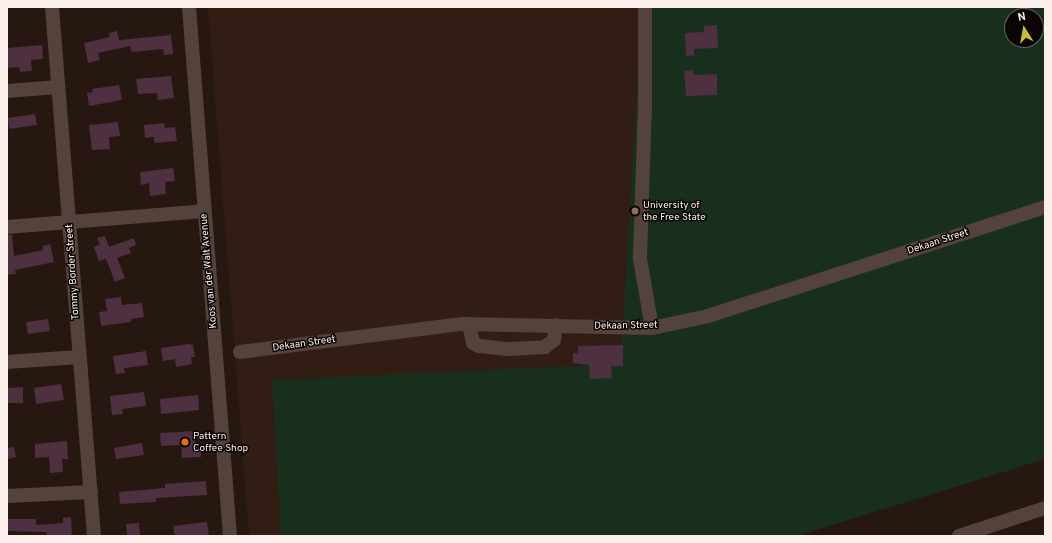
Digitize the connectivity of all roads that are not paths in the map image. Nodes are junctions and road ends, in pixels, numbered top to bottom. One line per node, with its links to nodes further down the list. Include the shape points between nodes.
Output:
1 (52, 7): 4 (street, Tommy Border Street)
2 (189, 7): 7 (street, Koos van der Walt Avenue)
3 (646, 7): 12 (street, via 640,259)
4 (58, 87): 5 (street); 8 (street, Tommy Border Street)
5 (7, 91)
6 (1045, 207): 12 (street, Dekaan Street, via 708,316)
7 (204, 211): 8 (street); 20 (street, Koos van der Walt Avenue)
8 (69, 222): 9 (street); 14 (street, Tommy Border Street)
9 (7, 227)
10 (469, 324): 11 (street, Dekaan Street); 11 (street, via 473,344 508,349 545,347 554,340); 13 (street, Dekaan Street)
11 (556, 325): 12 (street, Dekaan Street)
12 (652, 328)
13 (240, 352)
14 (78, 357): 15 (street); 16 (street, Tommy Border Street)
15 (7, 362)
16 (91, 492): 17 (street); 19 (street, Tommy Border Street)
17 (7, 496)
18 (1045, 508): 21 (street)
19 (94, 536)
20 (230, 536)
21 (959, 536)

